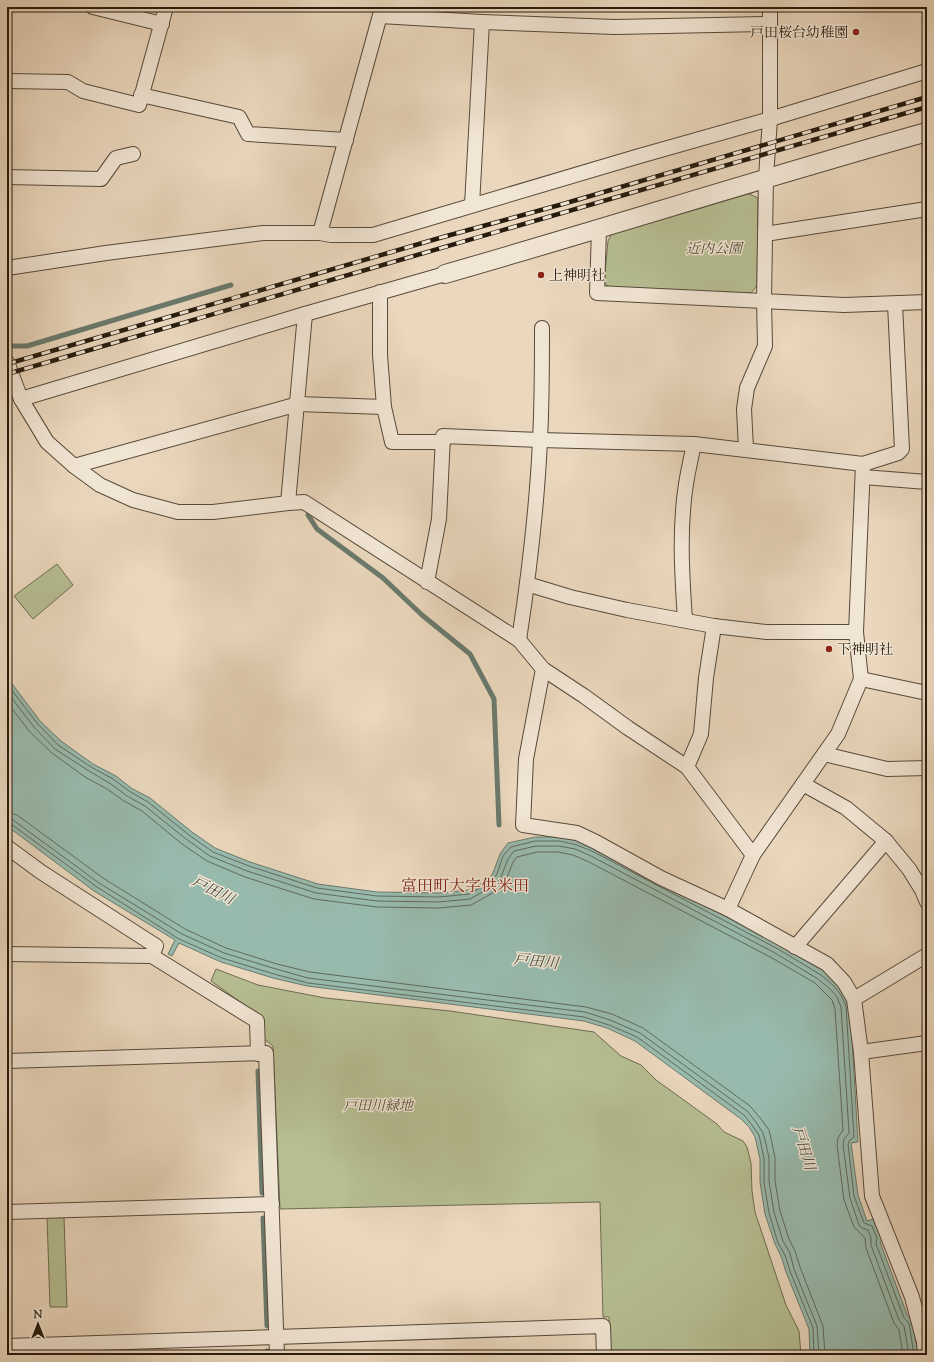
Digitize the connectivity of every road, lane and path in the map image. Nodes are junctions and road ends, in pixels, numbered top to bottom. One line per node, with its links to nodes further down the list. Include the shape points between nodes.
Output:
1 (93, 7): 6 (street)
2 (166, 7): 6 (street)
3 (770, 7): 7 (street)
4 (381, 12): 5 (street); 13 (street)
5 (482, 22): 7 (street, via 615,27); 17 (street)
6 (162, 24): 10 (street)
7 (770, 24): 11 (street)
8 (927, 71): 11 (street)
9 (7, 81): 10 (street, via 68,82 82,91 139,106)
10 (141, 95): 13 (street, via 239,117 248,134)
11 (770, 119): 16 (street); 17 (street)
12 (927, 132): 16 (street)
13 (346, 140): 20 (street)
14 (133, 154): 15 (street, via 116,158 101,179)
15 (7, 177)
16 (766, 177): 19 (street); 21 (street)
17 (472, 205): 20 (street, via 373,235)
18 (927, 209): 21 (street)
19 (599, 229): 23 (street); 25 (street, via 597,293)
20 (320, 233): 22 (street, via 263,234)
21 (765, 234): 25 (street)
22 (7, 268)
23 (445, 274): 24 (street)
24 (380, 292): 28 (street); 33 (street, via 380,355)
25 (764, 301): 27 (street, via 844,305); 37 (street, via 765,346 747,388 744,409)
26 (927, 302): 27 (street)
27 (895, 304): 39 (street, via 902,449)
28 (305, 314): 31 (street); 32 (street)
29 (542, 328): 34 (street)
30 (7, 362): 31 (street)
31 (21, 399): 38 (street, via 47,442)
32 (298, 404): 33 (street); 38 (street); 41 (street)
33 (384, 407): 35 (street, via 392,442)
34 (540, 440): 35 (street, via 443,436); 36 (street); 43 (street)
35 (443, 442): 42 (street, via 439,519)
36 (694, 444): 37 (street); 44 (street, via 686,485 683,524 682,576)
37 (746, 450): 39 (street)
38 (74, 466): 41 (street, via 100,485 133,500 178,512 213,512)
39 (863, 470): 40 (street); 46 (street)
40 (927, 482)
41 (288, 503): 42 (street, via 304,502)
42 (427, 582): 47 (street)
43 (527, 584): 44 (street, via 570,597); 47 (street)
44 (685, 620): 45 (street)
45 (714, 626): 46 (street, via 766,632); 52 (street, via 701,734)
46 (856, 632): 49 (street)
47 (519, 640): 48 (street)
48 (543, 669): 52 (street); 59 (street, via 526,759 523,825 577,833 661,878)
49 (860, 679): 50 (street); 51 (street, via 838,734)
50 (927, 693)
51 (824, 754): 53 (street, via 887,769); 54 (street)
52 (687, 767): 57 (street)
53 (927, 768)
54 (802, 784): 55 (street, via 846,808); 57 (street)
55 (886, 841): 58 (street, via 909,868); 60 (street)
56 (7, 847): 63 (street, via 41,872 156,946)
57 (753, 855): 59 (street)
58 (925, 894)
59 (728, 909): 60 (street)
60 (795, 947): 64 (street, via 827,964 844,982)
61 (7, 954): 63 (street)
62 (927, 955): 64 (street)
63 (152, 956): 67 (street, via 257,1021)
64 (854, 999): 66 (street)
65 (927, 1043): 66 (street)
66 (861, 1052): 75 (street, via 872,1196 912,1297)
67 (258, 1054): 68 (street); 69 (street, via 266,1053)
68 (7, 1061)
69 (272, 1204): 70 (street); 71 (street)
70 (7, 1212)
71 (276, 1337): 72 (street); 73 (street); 74 (street, via 603,1326)
72 (7, 1346)
73 (277, 1355)
74 (604, 1355)
75 (925, 1355)

